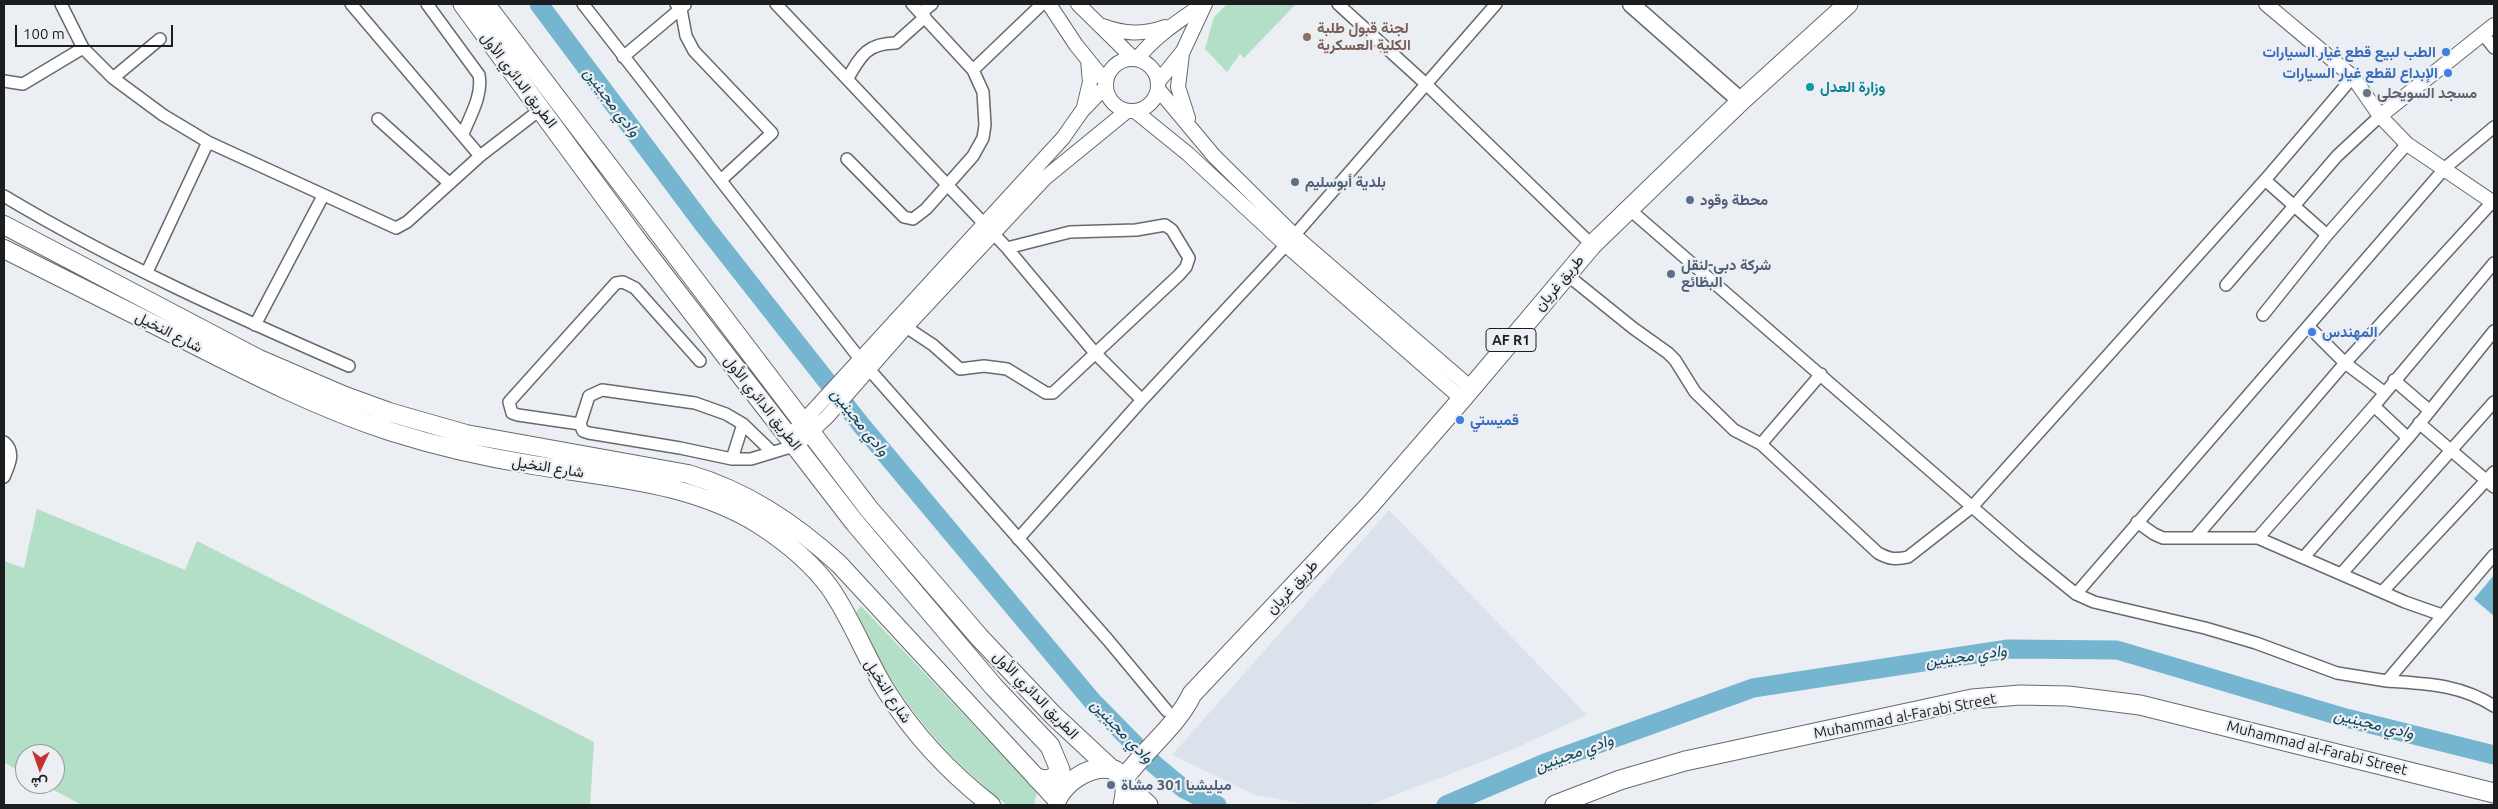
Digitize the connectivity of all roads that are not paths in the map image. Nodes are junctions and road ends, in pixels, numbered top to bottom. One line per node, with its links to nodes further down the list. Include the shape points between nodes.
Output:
1 (61, 4): 25 (street)
2 (351, 4): 47 (street)
3 (427, 4): 47 (street, via 479,75 481,84)
4 (463, 4): 40 (highway, الطريق الدائري الأول)
5 (484, 4): 94 (highway, الطريق الدائري الأول)
6 (583, 4): 28 (street)
7 (776, 4): 34 (street)
8 (912, 4): 20 (street)
9 (932, 4): 20 (street)
10 (1042, 4): 31 (street)
11 (1049, 4): 29 (street)
12 (1078, 4): 21 (street)
13 (1204, 4): 22 (street); 27 (street)
14 (1338, 4): 38 (street)
15 (1496, 4): 38 (street)
16 (1632, 4): 39 (main road)
17 (1848, 4): 39 (highway, طريق غريان / AF R1)
18 (2266, 4): 32 (street)
19 (681, 5): 28 (street); 53 (street, via 686,36 694,51 772,132)
20 (923, 15): 31 (street); 34 (street, via 896,43 882,42 861,55)
21 (1100, 24): 22 (street, via 1122,32 1140,33); 30 (street)
22 (1172, 25): 30 (street)
23 (2489, 30): 26 (street); 43 (street)
24 (160, 39): 33 (street)
25 (82, 48): 33 (street); 35 (street, via 23,84)
26 (2494, 48)
27 (1183, 51): 37 (street); 46 (street, via 1178,87)
28 (623, 57): 53 (street)
29 (1088, 59): 36 (street); 41 (street, via 1090,82)
30 (1135, 59): 36 (street, via 1112,67); 37 (street, via 1151,67)
31 (973, 70): 56 (street, via 983,92 986,125 983,138 972,156)
32 (2353, 77): 43 (street); 54 (street)
33 (113, 78): 48 (street, via 163,115)
34 (848, 78): 56 (street)
35 (4, 81)
36 (1105, 84): 41 (street); 42 (street, via 1112,103)
37 (1158, 85): 42 (street, via 1150,104); 46 (street)
38 (1427, 85): 65 (street); 66 (street)
39 (1741, 101): 61 (highway, طريق غريان / AF R1)
40 (541, 109): 50 (street); 98 (highway, الطريق الدائري الأول)
41 (1082, 111): 63 (street)
42 (1131, 111): 63 (street, via 1046,178); 65 (street, via 1188,154)
43 (2380, 116): 49 (street); 60 (street, via 2338,156)
44 (378, 119): 55 (street)
45 (2494, 127): 52 (street)
46 (1192, 128): 65 (street)
47 (463, 134): 50 (street)
48 (208, 142): 58 (street); 70 (street)
49 (2407, 144): 52 (street); 64 (street)
50 (480, 156): 55 (street)
51 (847, 159): 56 (street, via 904,217 910,219 917,217)
52 (2445, 168): 59 (street); 76 (street)
53 (722, 180): 82 (street)
54 (2265, 180): 60 (street); 103 (street)
55 (449, 183): 58 (street, via 407,222 396,228)
56 (948, 185): 63 (street)
57 (4, 196): 70 (street, via 62,231)
58 (323, 196): 74 (street)
59 (2493, 201): 80 (street)
60 (2295, 205): 64 (street); 72 (street)
61 (1629, 209): 66 (highway, طريق غريان / AF R1); 83 (street)
62 (4, 225): 121 (main road, via 259,359 344,396 466,434 688,474 747,497 803,532 839,564)
63 (989, 229): 68 (street); 75 (street); 82 (street)
64 (2327, 235): 73 (street)
65 (1290, 241): 86 (street); 87 (street)
66 (1592, 245): 71 (highway, طريق غريان / AF R1)
67 (4, 248): 124 (main road, شارع النخيل, via 253,376 343,415 485,456 669,486 743,515 795,551 822,577 839,602 876,675 908,723 942,763)
68 (1007, 248): 78 (street); 78 (street, via 1070,232 1136,230 1164,225 1172,230 1190,258 1186,267)
69 (2494, 263): 84 (street)
70 (147, 272): 74 (street)
71 (1566, 274): 86 (highway, طريق غريان / AF R1); 97 (street, via 1676,360 1695,392 1734,430)
72 (2226, 285)
73 (2263, 315)
74 (255, 325): 81 (street)
75 (906, 327): 78 (street, via 960,369 984,366 1007,369 1046,393 1053,393); 82 (street)
76 (2309, 327): 80 (street); 104 (street)
77 (2494, 331): 90 (street)
78 (1095, 353): 87 (street)
79 (700, 360): 92 (street, via 635,288 623,282 616,284 509,402 512,413 518,415)
80 (2346, 363): 85 (street); 105 (street)
81 (349, 366)
82 (861, 368): 94 (street, via 816,408); 94 (street, via 827,417); 107 (street)
83 (1821, 374): 97 (street); 103 (street)
84 (2394, 380): 85 (street); 90 (street)
85 (2385, 393): 89 (street)
86 (1467, 394): 115 (highway, طريق غريان / AF R1, via 1370,505)
87 (1142, 400): 107 (street)
88 (2494, 402): 99 (street)
89 (2374, 406): 95 (street); 106 (street)
90 (2430, 411): 91 (street)
91 (2420, 423): 95 (street); 99 (street)
92 (580, 424): 93 (street, via 589,396 602,390 695,403); 100 (street, via 583,431 589,433)
93 (743, 424): 98 (street); 100 (street)
94 (807, 427): 98 (street); 120 (highway, الطريق الدائري الأول, via 869,509 980,638 1053,715)
95 (2408, 438): 109 (street)
96 (4, 442): 101 (street, via 11,456)
97 (1761, 444): 103 (street, via 1878,553 1888,558 1908,557)
98 (785, 445): 100 (street, via 752,459); 119 (highway, الطريق الدائري الأول, via 994,687 1045,739)
99 (2451, 452): 102 (street); 110 (street)
100 (732, 459)
101 (4, 477)
102 (2492, 479): 111 (street)
103 (1972, 507): 112 (street)
104 (2137, 522): 105 (street, via 2163,538); 112 (street)
105 (2195, 538): 106 (street)
106 (2258, 538): 109 (street)
107 (1018, 539): 117 (street)
108 (2494, 554): 113 (street)
109 (2304, 557): 110 (street)
110 (2342, 573): 111 (street)
111 (2383, 592): 113 (street)
112 (2076, 594): 114 (street, via 2094,602 2164,617 2256,643 2337,673)
113 (2442, 615): 114 (street)
114 (2387, 681): 116 (street, via 2455,687 2476,694)
115 (1192, 694): 117 (highway, طريق غريان); 118 (highway, طريق غريان, via 1181,714)
116 (2494, 706)
117 (1167, 711): 118 (highway, طريق غريان)
118 (1153, 734): 120 (highway, طريق غريان)
119 (1060, 770): 121 (highway, via 1053,778); 123 (highway, الطريق الدائري الأول)
120 (1122, 770): 123 (highway, via 1100,767 1084,772 1070,782); 125 (highway); 126 (highway)
121 (1037, 778): 123 (main road)
122 (2494, 793): 127 (highway, Muhammad al-Farabi Street, via 2140,704 2044,695 1972,699 1718,752 1636,775)
123 (1057, 800)
124 (990, 805)
125 (1123, 805)
126 (1148, 805)
127 (1555, 805)

